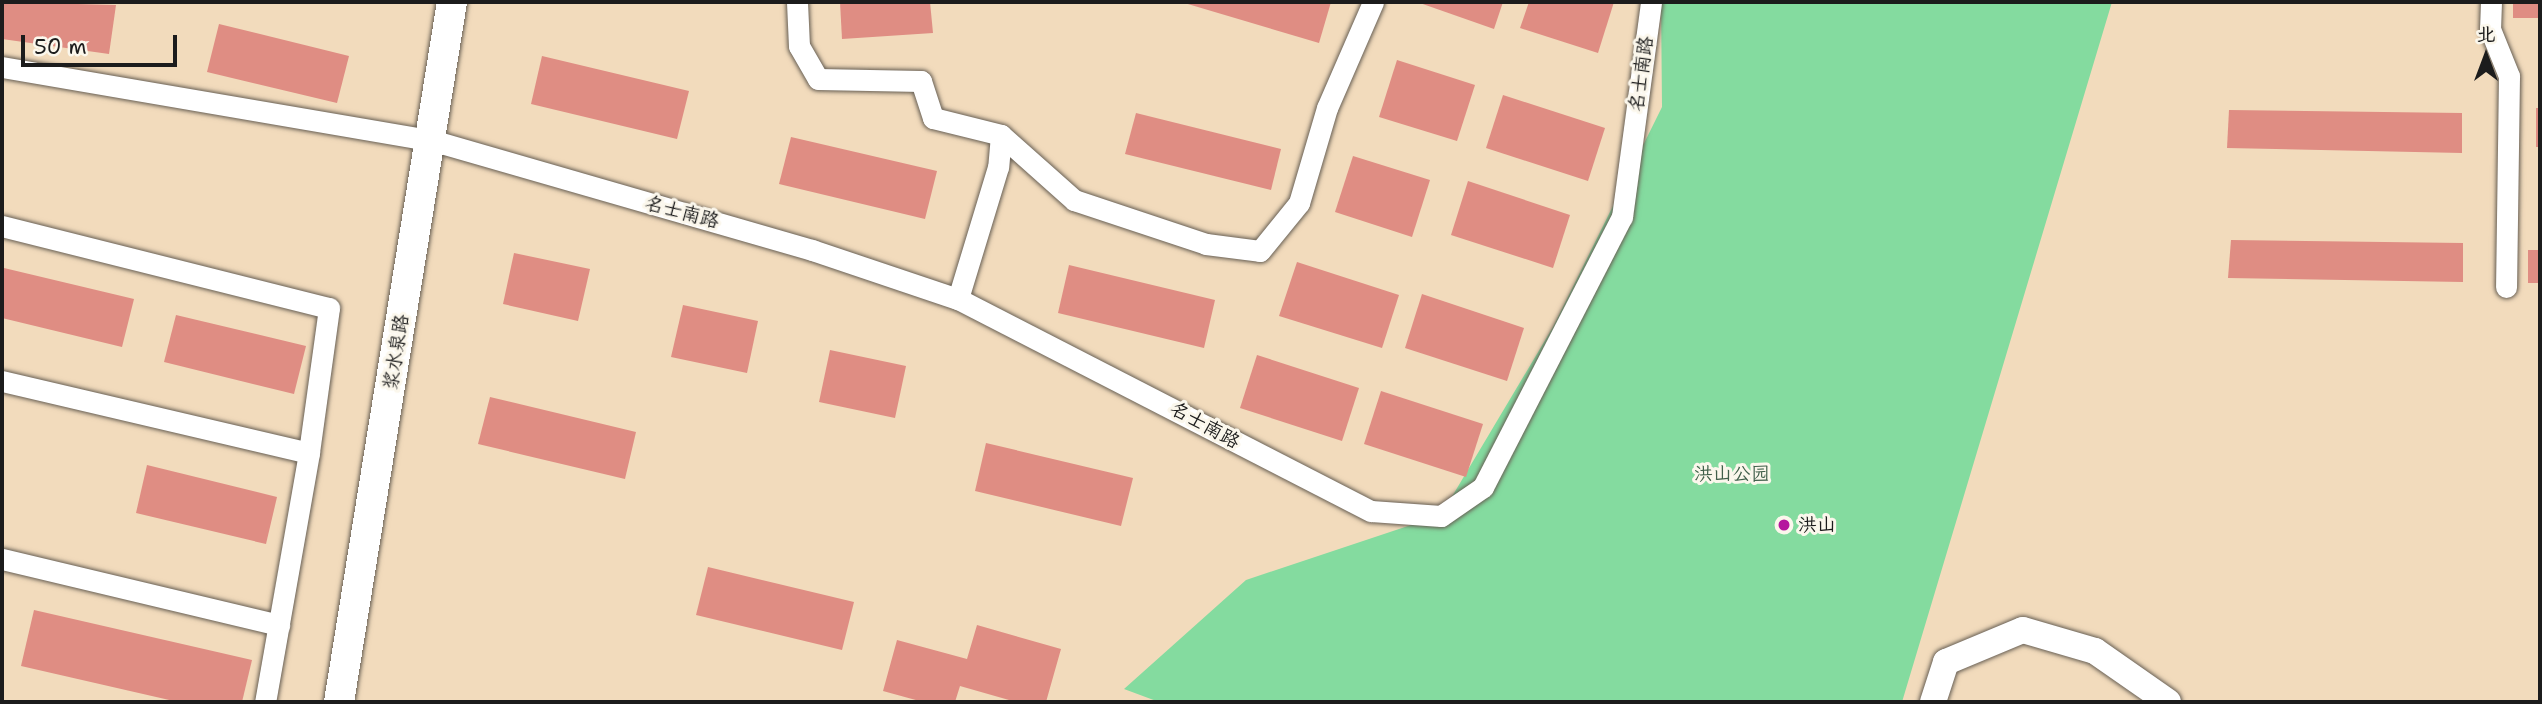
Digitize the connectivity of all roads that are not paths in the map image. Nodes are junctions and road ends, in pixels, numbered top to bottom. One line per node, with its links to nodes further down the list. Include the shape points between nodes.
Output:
1 (452, 2): 8 (main road, 浆水泉路)
2 (797, 2): 7 (street, via 799,46 818,79 921,81 933,118)
3 (1373, 2): 7 (street, via 1327,108 1299,203 1260,251 1206,244 1074,200)
4 (1651, 2): 11 (street, 名士南路, via 1622,217 1483,487 1441,516 1371,512)
5 (2491, 2): 10 (street, via 2490,29 2509,76)
6 (2, 67): 8 (street, 名士南路)
7 (1001, 135): 11 (street, via 998,167)
8 (431, 140): 11 (street, 名士南路); 17 (main road, 浆水泉路)
9 (2, 226): 13 (street, via 330,308)
10 (2506, 287)
11 (958, 299)
12 (2, 381): 13 (street)
13 (309, 453): 15 (street)
14 (2, 559): 15 (street)
15 (279, 625): 16 (street)
16 (265, 702)
17 (339, 702)
18 (1933, 702): 19 (street, via 1946,662 2023,630 2095,651)
19 (2168, 702)

